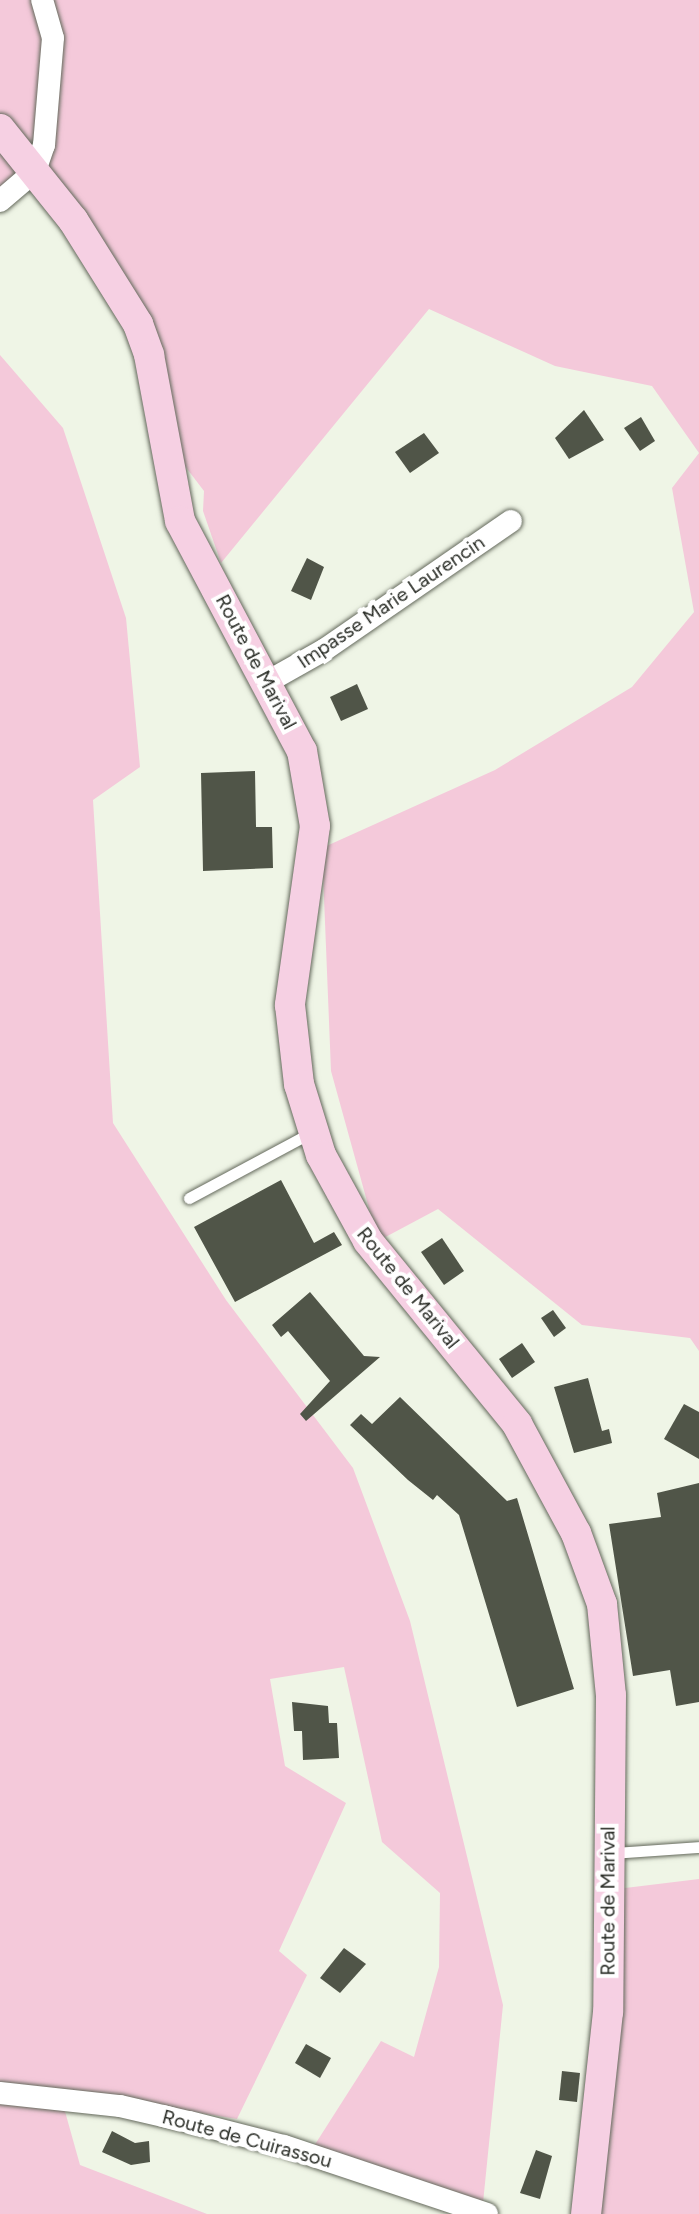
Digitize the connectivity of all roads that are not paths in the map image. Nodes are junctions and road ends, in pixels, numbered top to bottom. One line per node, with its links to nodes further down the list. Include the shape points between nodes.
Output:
1 (42, 0): 3 (street, via 53,38 52,81 44,145)
2 (0, 129): 3 (main road, Route de Marival)
3 (35, 171): 4 (street); 6 (main road, Route de Marival, via 100,259 138,324 152,366 180,521)
4 (0, 201)
5 (511, 521): 6 (street, Impasse Marie Laurencin, via 324,650)
6 (269, 681): 7 (main road, Route de Marival, via 302,751 312,794 313,850 290,1005 299,1084)
7 (313, 1132): 8 (lane); 10 (main road, Route de Marival, via 335,1186 368,1241 517,1424 587,1559 602,1604 611,1667)
8 (189, 1198)
9 (699, 1847): 10 (lane)
10 (608, 1854): 13 (main road, Route de Marival, via 606,2043)
11 (0, 2093): 12 (street, Route de Cuirassou, via 120,2106 189,2122 284,2146)
12 (487, 2214)
13 (586, 2214)

